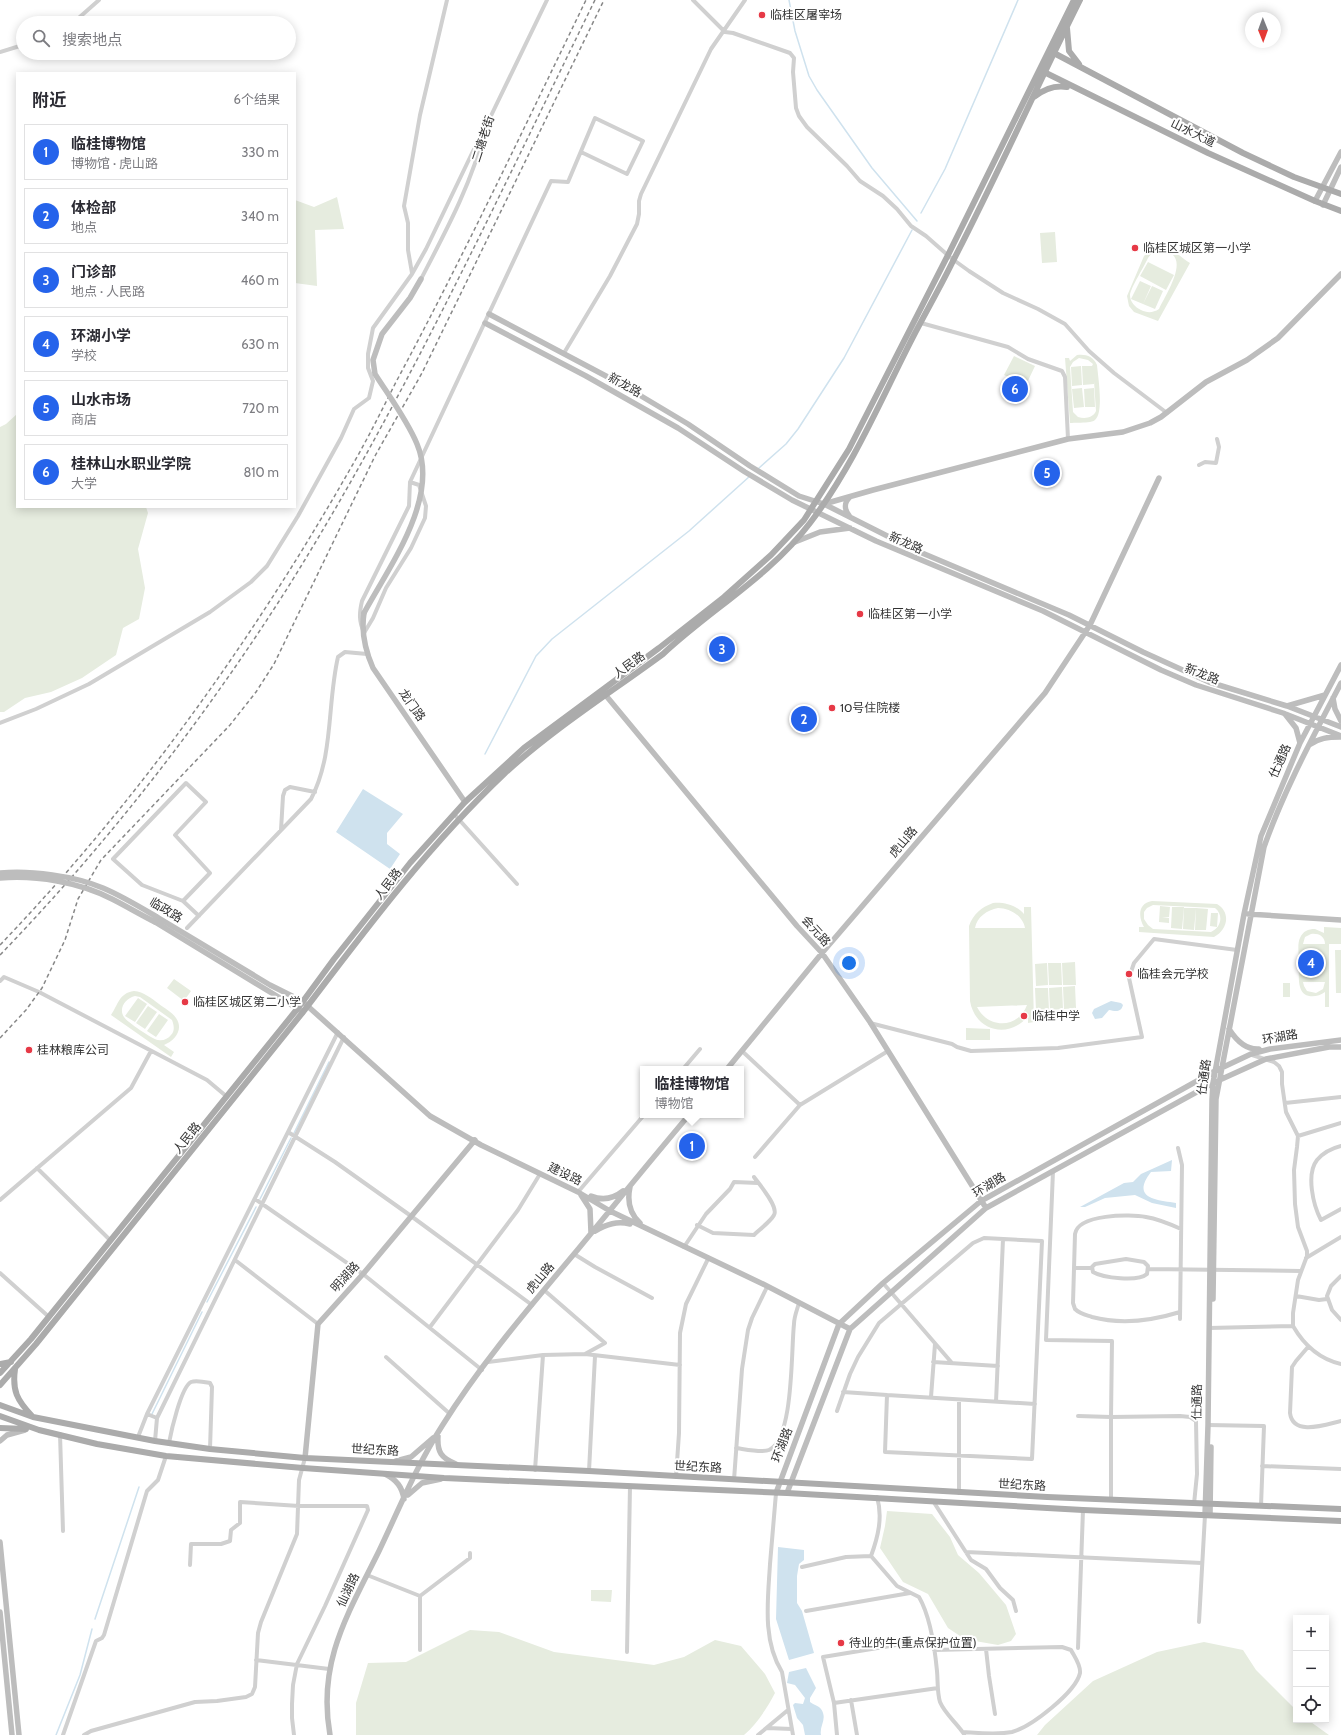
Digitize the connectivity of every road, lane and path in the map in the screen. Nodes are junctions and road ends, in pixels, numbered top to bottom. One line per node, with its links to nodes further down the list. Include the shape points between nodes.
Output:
1 (99, 0): 8 (street)
2 (447, 0): 32 (street, via 420,115 404,206)
3 (547, 0): 20 (street, 二塘老街)
4 (693, 0): 10 (street)
5 (745, 0): 10 (street)
6 (1074, 0): 12 (main road, 人民路)
7 (1080, 0): 9 (main road, 人民路)
8 (81, 16)
9 (1067, 27): 14 (main road, 人民路); 15 (main road, via 1069,51)
10 (725, 32): 30 (street, via 790,53 794,58 796,108 802,121 860,181 886,198 910,225); 38 (street, via 711,50 641,194 637,224 610,276)
11 (16, 47): 13 (street)
12 (1048, 50): 14 (main road, 山水大道); 16 (main road, 人民路)
13 (0, 52)
14 (1054, 53): 15 (main road, 山水大道); 17 (main road, 人民路)
15 (1083, 68): 24 (main road, 山水大道, via 1243,153 1294,177)
16 (1039, 69): 17 (main road, 山水大道); 30 (main road, 人民路)
17 (1045, 73): 18 (main road, 山水大道); 19 (main road, 人民路)
18 (1072, 87): 19 (main road, via 1054,86); 27 (main road, 山水大道)
19 (1032, 98): 31 (main road, 人民路)
20 (487, 122): 32 (street); 34 (street, 二塘老街, via 476,163 453,217)
21 (581, 152): 21 (street, via 626,174 642,141 595,118); 35 (street, via 568,182 552,181)
22 (1341, 152): 24 (street)
23 (1341, 167): 25 (street)
24 (1323, 187): 25 (main road, 山水大道); 27 (street)
25 (1330, 190): 26 (main road, 山水大道); 28 (street)
26 (1341, 194)
27 (1315, 202): 28 (main road, 山水大道)
28 (1323, 205): 29 (main road, 山水大道)
29 (1341, 211)
30 (948, 255): 31 (street); 46 (main road, 人民路, via 850,447)
31 (954, 260): 37 (main road, 人民路); 39 (street, via 996,289 1062,322 1109,369)
32 (412, 274): 67 (street, via 373,328 368,354 368,368 373,381 369,398 354,409 298,516 267,566 251,582 210,612 96,680)
33 (1341, 274): 39 (street, via 1278,338 1247,360 1206,382)
34 (421, 279): 55 (street, 龙门路, bridge, via 410,298 382,334 373,360 376,374 418,445 422,468 420,498 412,526 364,613)
35 (490, 314): 36 (street); 38 (street, 新龙路)
36 (485, 323): 44 (street); 48 (street, 新龙路, via 678,428 745,472)
37 (921, 323): 40 (street, via 1008,347 1028,359 1062,371 1065,377); 47 (main road, 人民路, via 856,450)
38 (564, 353): 46 (street, 新龙路, via 688,424 773,481)
39 (1167, 413): 40 (street, via 1150,423 1124,432)
40 (1068, 439): 45 (street)
41 (1217, 439): 42 (street, via 1219,447 1216,463 1205,462)
42 (1199, 465)
43 (1160, 478): 53 (street, 虎山路)
44 (410, 482): 55 (street, via 409,506 362,601 359,622); 55 (street, via 419,485 426,506 425,518)
45 (850, 497): 47 (street); 50 (street, via 845,505)
46 (816, 503): 47 (street, 新龙路); 48 (main road, 人民路)
47 (824, 504): 49 (main road, 人民路); 50 (street, 新龙路)
48 (811, 508): 49 (street, 新龙路); 59 (main road, 人民路, via 804,520 771,556)
49 (818, 512): 51 (street, 新龙路); 52 (main road, 人民路)
50 (850, 518): 53 (street, 新龙路, via 915,550)
51 (850, 528): 52 (street, via 820,532); 54 (street, 新龙路, via 913,558 1043,611)
52 (792, 542): 59 (main road, 人民路, via 776,560 728,602 663,654)
53 (1090, 625): 54 (street, 虎山路); 62 (street, 新龙路, via 1209,682)
54 (1085, 632): 63 (street, 新龙路, via 1196,685); 89 (street, 虎山路, via 1045,693)
55 (364, 633): 56 (street, 龙门路)
56 (367, 654): 74 (street, via 345,652 338,657 324,764); 75 (street, 龙门路, via 381,680)
57 (1341, 665): 60 (street, 仕通路)
58 (1341, 683): 61 (street, 仕通路)
59 (603, 693): 75 (main road, 人民路, via 524,748); 76 (main road, 人民路, via 528,753); 89 (street, 会元路)
60 (1325, 695): 62 (street); 64 (street, 仕通路)
61 (1333, 698): 65 (street, 仕通路); 66 (street)
62 (1287, 706): 64 (street, 新龙路)
63 (1283, 713): 68 (street, 新龙路); 72 (street, via 1296,728)
64 (1314, 715): 65 (street, 新龙路); 68 (street, 仕通路)
65 (1322, 719): 69 (street, 仕通路); 70 (street, 新龙路)
66 (1341, 721)
67 (0, 723)
68 (1310, 723): 69 (street, 新龙路); 72 (street, 仕通路)
69 (1318, 727): 71 (street, 新龙路); 73 (street, 仕通路)
70 (1341, 727)
71 (1341, 736): 73 (street, via 1325,737)
72 (1300, 743): 82 (street, 仕通路, via 1261,836)
73 (1307, 746): 83 (street, 仕通路, via 1266,842)
74 (315, 792): 77 (street); 77 (street, via 290,788 285,790)
75 (466, 802): 76 (main road, 人民路)
76 (456, 816): 80 (street); 91 (main road, 人民路, via 410,863)
77 (282, 830): 84 (street)
78 (0, 873): 85 (street, 临政路, bridge, via 22,872 76,880 102,888 131,902)
79 (0, 878): 85 (street, 临政路, bridge, via 45,880 89,890)
80 (516, 884)
81 (183, 901): 81 (street, via 142,885 114,859 186,783 206,802 175,835 210,873); 84 (street)
82 (1244, 914): 83 (street); 88 (street, 仕通路)
83 (1251, 915): 86 (street); 94 (street, 仕通路)
84 (199, 916): 87 (street)
85 (156, 920): 91 (street, 临政路); 92 (street, 临政路)
86 (1341, 920)
87 (187, 928)
88 (1237, 950): 93 (street, via 1154,939 1134,963 1129,978 1142,1037 1058,1048 971,1051); 109 (street, 仕通路)
89 (822, 953): 93 (street, 会元路); 102 (street, 虎山路)
90 (0, 981): 101 (street, via 4,977 39,992)
91 (305, 1003): 92 (main road, 人民路); 95 (street, 建设路)
92 (300, 1010): 112 (main road, 人民路); 185 (main road, 人民路)
93 (870, 1022): 103 (street, 会元路)
94 (1229, 1029): 100 (street, via 1244,1046 1252,1050); 108 (street, 仕通路)
95 (338, 1032): 96 (street, 建设路); 119 (street)
96 (344, 1037): 120 (street); 122 (street, 建设路, via 430,1116)
97 (1341, 1040): 100 (street, 环湖路)
98 (1341, 1047): 105 (street, 环湖路)
99 (700, 1049): 106 (street)
100 (1270, 1049): 104 (street, 环湖路)
101 (151, 1051): 112 (street, via 206,1080); 126 (street, via 131,1088)
102 (742, 1051): 107 (street, 虎山路); 115 (street)
103 (888, 1051): 115 (street); 135 (street, 会元路)
104 (1251, 1054): 105 (street); 108 (street, 环湖路)
105 (1266, 1059): 110 (street, 环湖路); 114 (street, via 1279,1066 1282,1072)
106 (686, 1066)
107 (730, 1066)
108 (1222, 1068): 109 (street, 环湖路); 110 (street, 仕通路)
109 (1215, 1071): 111 (street, 仕通路); 135 (street, 环湖路)
110 (1220, 1080): 111 (street, 环湖路); 158 (street, 仕通路, via 1216,1099)
111 (1213, 1083): 127 (street, 环湖路); 158 (street, 仕通路)
112 (226, 1096): 147 (main road, 人民路)
113 (1341, 1097): 114 (street)
114 (1285, 1103): 121 (street, via 1286,1112)
115 (800, 1105): 125 (street)
116 (641, 1118): 132 (street)
117 (687, 1118): 131 (street, 虎山路)
118 (1341, 1123): 121 (street)
119 (288, 1132): 120 (street); 133 (street)
120 (296, 1136): 136 (street); 140 (street)
121 (1298, 1136): 150 (street, via 1294,1170 1295,1204 1298,1227 1307,1251)
122 (475, 1140): 128 (street, 建设路); 140 (street, 明湖路)
123 (1341, 1146): 138 (street, via 1318,1159 1314,1165 1312,1182 1313,1200 1321,1220)
124 (1178, 1148): 143 (street, via 1182,1165)
125 (755, 1157)
126 (37, 1168): 134 (street); 147 (street)
127 (1053, 1171): 137 (street, 环湖路); 217 (street, via 1046,1340 1112,1341)
128 (540, 1174): 132 (street, 建设路); 153 (street, via 518,1210)
129 (754, 1177): 130 (street)
130 (758, 1183): 141 (street, via 734,1182); 141 (street, via 774,1205 775,1211 773,1217 754,1235 713,1234)
131 (630, 1186): 132 (street, via 616,1197 606,1200); 139 (street, 虎山路); 142 (street, via 630,1210)
132 (578, 1192): 139 (street, 建设路); 144 (street, via 590,1209)
133 (256, 1199): 136 (street); 173 (street)
134 (0, 1200)
135 (982, 1201): 137 (street, 会元路); 163 (street, 环湖路)
136 (262, 1204): 152 (street); 161 (street)
137 (986, 1208): 166 (street, 环湖路)
138 (1341, 1209)
139 (610, 1211): 142 (street, 建设路); 144 (street, 虎山路)
140 (411, 1216): 153 (street); 161 (street, 明湖路)
141 (698, 1225): 148 (street)
142 (644, 1228): 144 (street, via 624,1222 612,1223); 148 (street, 建设路)
143 (1181, 1228): 154 (street, via 1139,1216 1089,1221 1075,1230); 157 (street)
144 (591, 1234): 149 (street, 虎山路)
145 (1341, 1237): 150 (street)
146 (1003, 1239): 171 (street, via 984,1238 973,1243); 199 (street); 209 (street, via 1042,1241)
147 (110, 1240): 176 (main road, 人民路)
148 (684, 1247): 151 (street, 建设路)
149 (574, 1254): 165 (street, 虎山路); 168 (street)
150 (1306, 1258): 159 (street)
151 (708, 1259): 164 (street, 建设路); 198 (street, via 685,1309 680,1333)
152 (235, 1260): 174 (street); 179 (street)
153 (477, 1263): 172 (street); 182 (street)
154 (1074, 1268): 155 (street); 175 (street, via 1074,1306 1076,1311 1083,1314 1125,1322 1150,1320)
155 (1092, 1268): 156 (street, via 1095,1264 1126,1259 1142,1261 1147,1264); 156 (street, via 1095,1274 1126,1278 1142,1277 1147,1274)
156 (1148, 1269): 157 (street)
157 (1181, 1269): 158 (street); 175 (street)
158 (1212, 1270): 159 (street); 183 (street, 仕通路)
159 (1301, 1271): 167 (street)
160 (0, 1273): 176 (street)
161 (363, 1274): 179 (street, 明湖路); 182 (street)
162 (1341, 1276): 169 (street, via 1328,1290)
163 (883, 1283): 166 (street); 180 (street, 环湖路)
164 (767, 1287): 170 (street, 建设路); 229 (street, via 748,1330)
165 (544, 1290): 172 (street, 虎山路); 188 (street, via 605,1342)
166 (891, 1292): 171 (street); 184 (street, 环湖路)
167 (1296, 1296): 169 (street); 181 (street)
168 (652, 1298)
169 (1327, 1299): 178 (street)
170 (799, 1303): 180 (street, 建设路); 229 (street, via 794,1322 788,1412 782,1432 773,1448 767,1451)
171 (901, 1304): 186 (street); 204 (street, via 879,1323 853,1368)
172 (532, 1305): 193 (street, 虎山路)
173 (201, 1306): 174 (street); 212 (street)
174 (209, 1310): 218 (street)
175 (1180, 1312): 177 (street)
176 (49, 1317): 185 (main road, 人民路)
177 (1180, 1319)
178 (1341, 1320)
179 (318, 1324): 233 (street)
180 (840, 1324): 184 (street, 建设路); 247 (street, 环湖路)
181 (1293, 1326): 183 (street); 187 (street)
182 (430, 1328): 201 (street)
183 (1211, 1328): 220 (street, 仕通路)
184 (850, 1329): 248 (street, 环湖路)
185 (33, 1342): 192 (main road); 200 (main road)
186 (935, 1343): 194 (street); 195 (street)
187 (1308, 1347): 197 (street, via 1321,1356); 219 (street, via 1292,1367 1292,1420 1307,1427)
188 (585, 1354): 189 (street); 190 (street)
189 (543, 1355): 193 (street); 239 (street)
190 (595, 1356): 198 (street); 241 (street)
191 (386, 1357): 213 (street)
192 (11, 1362): 196 (main road); 202 (main road)
193 (488, 1362): 201 (street, 虎山路)
194 (933, 1362): 195 (street); 206 (street)
195 (952, 1363): 199 (street)
196 (0, 1364)
197 (1341, 1364)
198 (680, 1365): 244 (street)
199 (998, 1366): 208 (street)
200 (15, 1368): 203 (main road); 216 (main road, via 13,1380 16,1394)
201 (482, 1370): 213 (street, 虎山路)
202 (0, 1373)
203 (0, 1385)
204 (843, 1392): 205 (street); 211 (street)
205 (887, 1395): 206 (street); 231 (street, via 885,1452)
206 (931, 1397): 207 (street)
207 (959, 1400): 208 (street); 231 (street)
208 (996, 1402): 209 (street)
209 (1035, 1404): 231 (street, via 1032,1459)
210 (0, 1405): 216 (main road, 世纪东路)
211 (837, 1411)
212 (147, 1414): 218 (street); 225 (street)
213 (450, 1414): 223 (street, 虎山路)
214 (0, 1416): 222 (main road)
215 (1078, 1416): 217 (street)
216 (33, 1417): 225 (main road, 世纪东路)
217 (1111, 1417): 254 (street); 257 (street, via 1180,1416 1190,1417 1196,1422 1197,1474)
218 (157, 1418): 227 (street)
219 (1341, 1421)
220 (1209, 1425): 237 (street, via 1264,1426); 258 (street, 仕通路)
221 (0, 1428): 222 (main road)
222 (34, 1429): 224 (main road, 世纪东路); 226 (street, via 7,1435)
223 (438, 1433): 234 (street, via 411,1457); 235 (street, 虎山路); 236 (street, via 437,1445 440,1454 446,1460)
224 (60, 1434): 232 (main road, 世纪东路, via 98,1444); 265 (street)
225 (138, 1437): 227 (main road, 世纪东路)
226 (0, 1441)
227 (154, 1441): 228 (main road, 世纪东路)
228 (169, 1443): 230 (main road, 世纪东路); 230 (street, via 174,1415 188,1386 193,1382 205,1382 212,1385)
229 (736, 1448): 246 (street)
230 (210, 1449): 233 (main road, 世纪东路)
231 (958, 1455): 252 (street)
232 (166, 1456): 238 (main road, 世纪东路); 301 (street, via 158,1480 147,1491 104,1635 96,1641)
233 (305, 1458): 234 (main road, 世纪东路); 238 (street)
234 (393, 1462): 235 (main road, 世纪东路)
235 (421, 1464): 236 (main road, 世纪东路); 243 (street, 仙湖路)
236 (460, 1466): 239 (main road, 世纪东路)
237 (1262, 1466): 240 (street); 260 (street)
238 (303, 1468): 242 (main road, 世纪东路); 259 (street)
239 (535, 1470): 241 (main road, 世纪东路)
240 (1341, 1470)
241 (589, 1472): 244 (main road, 世纪东路)
242 (384, 1474): 243 (main road, 世纪东路); 255 (street, via 398,1483)
243 (415, 1476): 245 (main road, 世纪东路); 255 (street, 仙湖路)
244 (676, 1477): 246 (main road, 世纪东路)
245 (444, 1478): 249 (main road, 世纪东路); 255 (street, via 422,1483)
246 (734, 1480): 247 (main road, 世纪东路)
247 (779, 1483): 248 (main road, 世纪东路); 250 (street, 环湖路)
248 (791, 1484): 251 (street, 环湖路); 252 (main road, 世纪东路)
249 (630, 1486): 250 (main road, 世纪东路); 286 (street)
250 (776, 1493): 251 (main road, 世纪东路); 293 (street, via 767,1613 771,1644 782,1672)
251 (787, 1493): 253 (main road, 世纪东路)
252 (959, 1493): 254 (main road, 世纪东路)
253 (877, 1497): 256 (main road, 世纪东路); 269 (street, via 878,1529)
254 (1111, 1499): 257 (main road, 世纪东路)
255 (404, 1500): 274 (street, 仙湖路)
256 (933, 1501): 262 (main road, 世纪东路); 267 (street)
257 (1194, 1504): 258 (main road, 世纪东路)
258 (1208, 1505): 260 (main road, 世纪东路); 263 (street, 仕通路)
259 (298, 1506): 272 (street, via 240,1502 240,1523 231,1530 230,1541 221,1544 191,1544); 287 (street, via 295,1541 261,1622); 288 (street, via 367,1506 368,1510 326,1606)
260 (1261, 1506): 261 (main road, 世纪东路)
261 (1341, 1509)
262 (1083, 1510): 263 (main road, 世纪东路); 270 (street)
263 (1207, 1515): 264 (main road, 世纪东路); 271 (street)
264 (1341, 1521)
265 (63, 1532)
266 (0, 1542): 300 (street)
267 (966, 1552): 270 (street); 278 (street, via 972,1560 986,1569 1013,1600)
268 (470, 1553): 276 (street, via 470,1558)
269 (871, 1556): 273 (street, via 846,1557); 275 (street, via 893,1582)
270 (1082, 1557): 271 (street); 282 (street)
271 (1202, 1563): 280 (street)
272 (190, 1566)
273 (802, 1567)
274 (367, 1575): 276 (street); 289 (street, 仙湖路, via 340,1633)
275 (910, 1593): 277 (street); 281 (street, via 919,1597 921,1601)
276 (420, 1596): 284 (street)
277 (806, 1611)
278 (1016, 1611)
279 (0, 1612): 299 (street)
280 (1199, 1622)
281 (932, 1639): 285 (street); 292 (street, via 823,1656)
282 (1078, 1648)
283 (986, 1649): 285 (street); 294 (street); 298 (street, via 1066,1647 1076,1659 1080,1672 1074,1684 1049,1712 1019,1730)
284 (420, 1650)
285 (934, 1650): 290 (street)
286 (627, 1652)
287 (256, 1660): 288 (street); 297 (street, via 255,1687 250,1696 195,1702)
288 (297, 1664): 289 (street); 302 (street, via 292,1704)
289 (329, 1669): 303 (street, 仙湖路, via 326,1708)
290 (938, 1688): 291 (street); 298 (street, via 944,1709)
291 (851, 1700): 292 (street); 307 (street)
292 (834, 1703): 306 (street)
293 (788, 1710): 295 (street); 296 (street)
294 (995, 1714)
295 (766, 1728): 296 (street); 304 (street)
296 (792, 1729): 305 (street)
297 (87, 1734)
298 (964, 1734)
299 (12, 1735)
300 (20, 1735)
301 (63, 1735)
302 (294, 1735)
303 (330, 1735)
304 (758, 1735)
305 (793, 1735)
306 (837, 1735)
307 (857, 1735)

